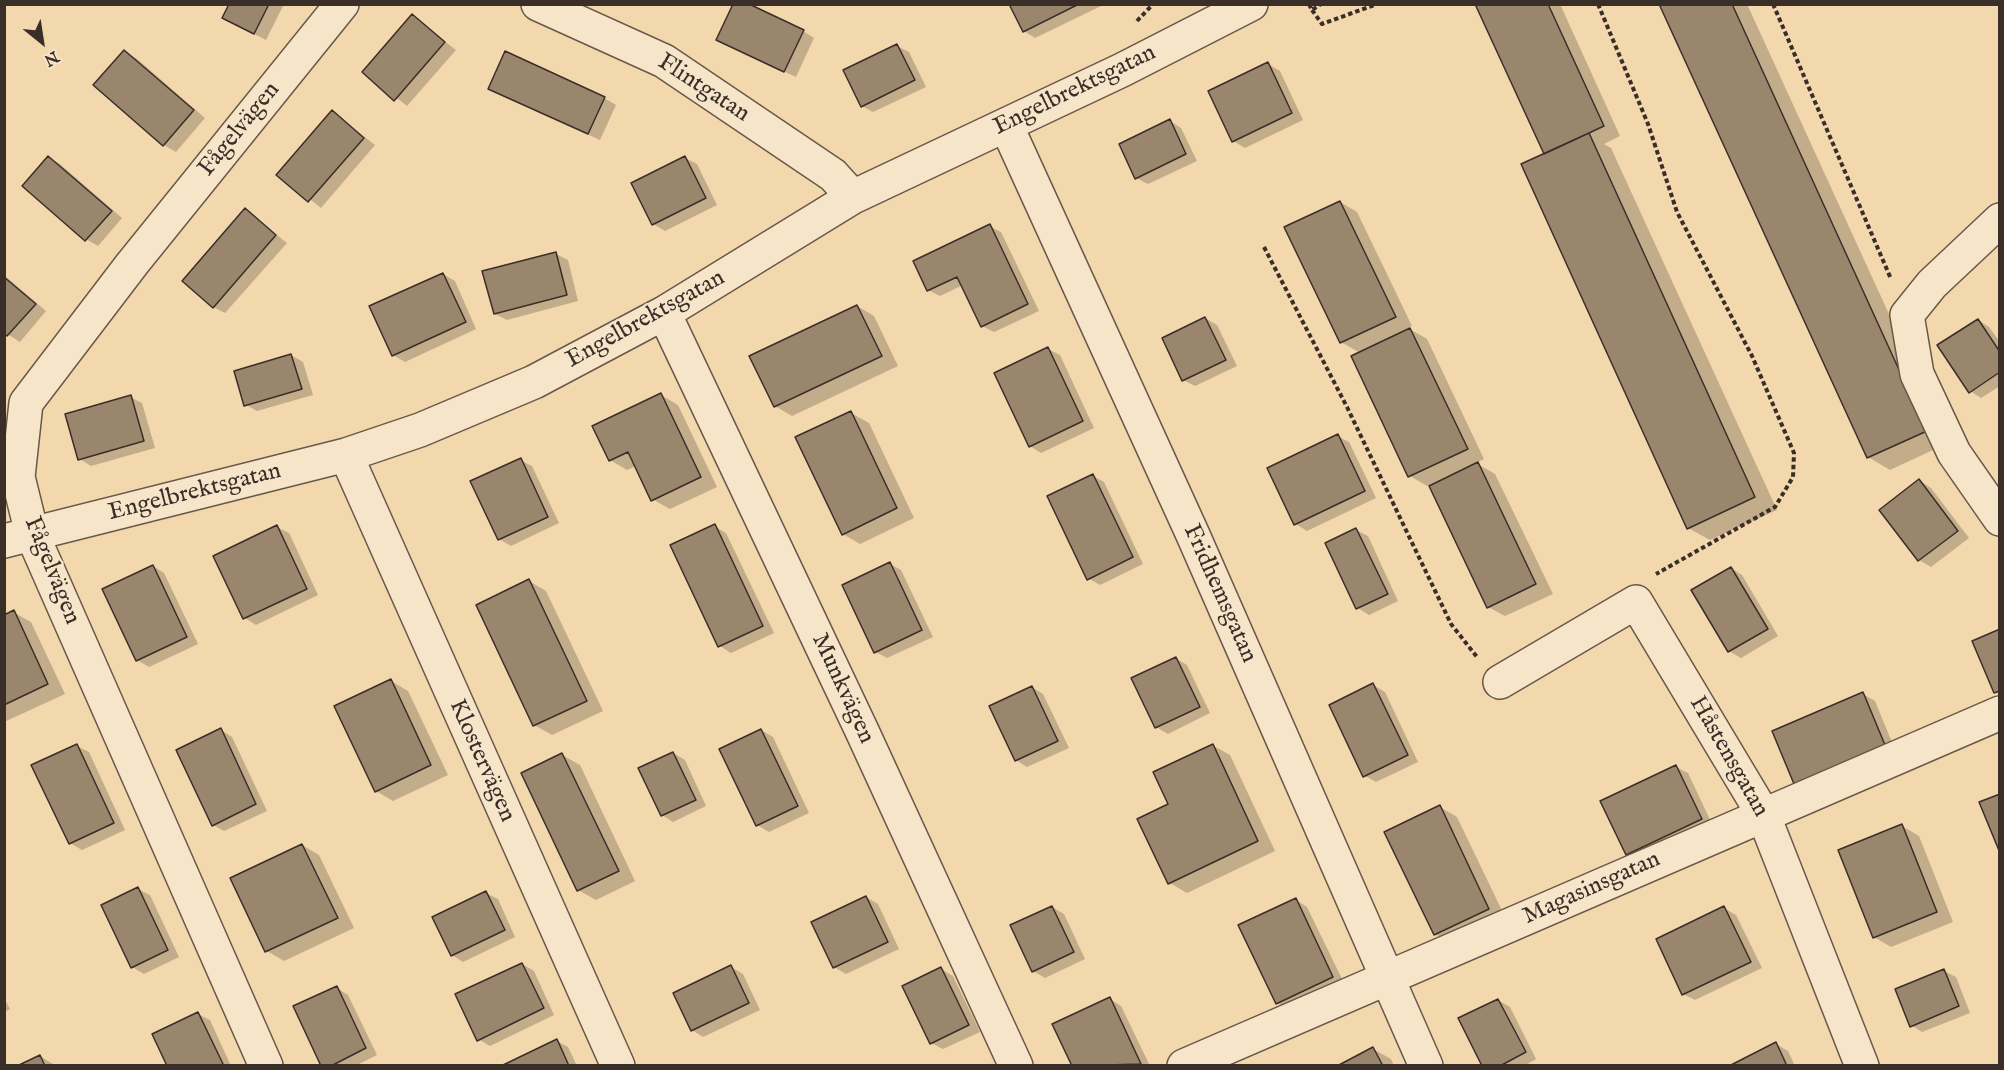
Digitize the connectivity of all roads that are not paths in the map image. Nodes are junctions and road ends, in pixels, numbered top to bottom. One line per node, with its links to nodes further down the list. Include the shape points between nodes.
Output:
1 (342, 4): 11 (street, Fågelvägen, via 132,264 26,403 18,477)
2 (538, 4): 6 (street, Flintgatan, via 664,62 833,175)
3 (1251, 4): 4 (street, Engelbrektsgatan)
4 (1209, 14): 5 (street, Engelbrektsgatan)
5 (1006, 125): 6 (street, Engelbrektsgatan); 15 (street, Fridhemsgatan)
6 (853, 198): 8 (street, Engelbrektsgatan)
7 (2000, 220): 10 (street, via 1932,284 1907,315 1917,374 1953,453)
8 (664, 314): 9 (street, Engelbrektsgatan, via 534,382 420,430); 18 (street, Munkvägen)
9 (346, 455): 11 (street, Engelbrektsgatan); 17 (street, Klostervägen)
10 (2000, 519)
11 (18, 538): 16 (street, Fågelvägen)
12 (1500, 682): 14 (street, Håstensgatan, via 1636,602)
13 (2000, 713): 14 (street, Magasinsgatan)
14 (1762, 814): 15 (street, Magasinsgatan); 21 (street, Håstensgatan)
15 (1389, 979): 19 (street, Magasinsgatan); 20 (street, Fridhemsgatan)
16 (266, 1065)
17 (618, 1065)
18 (1016, 1065)
19 (1184, 1065)
20 (1426, 1065)
21 (1862, 1065)

